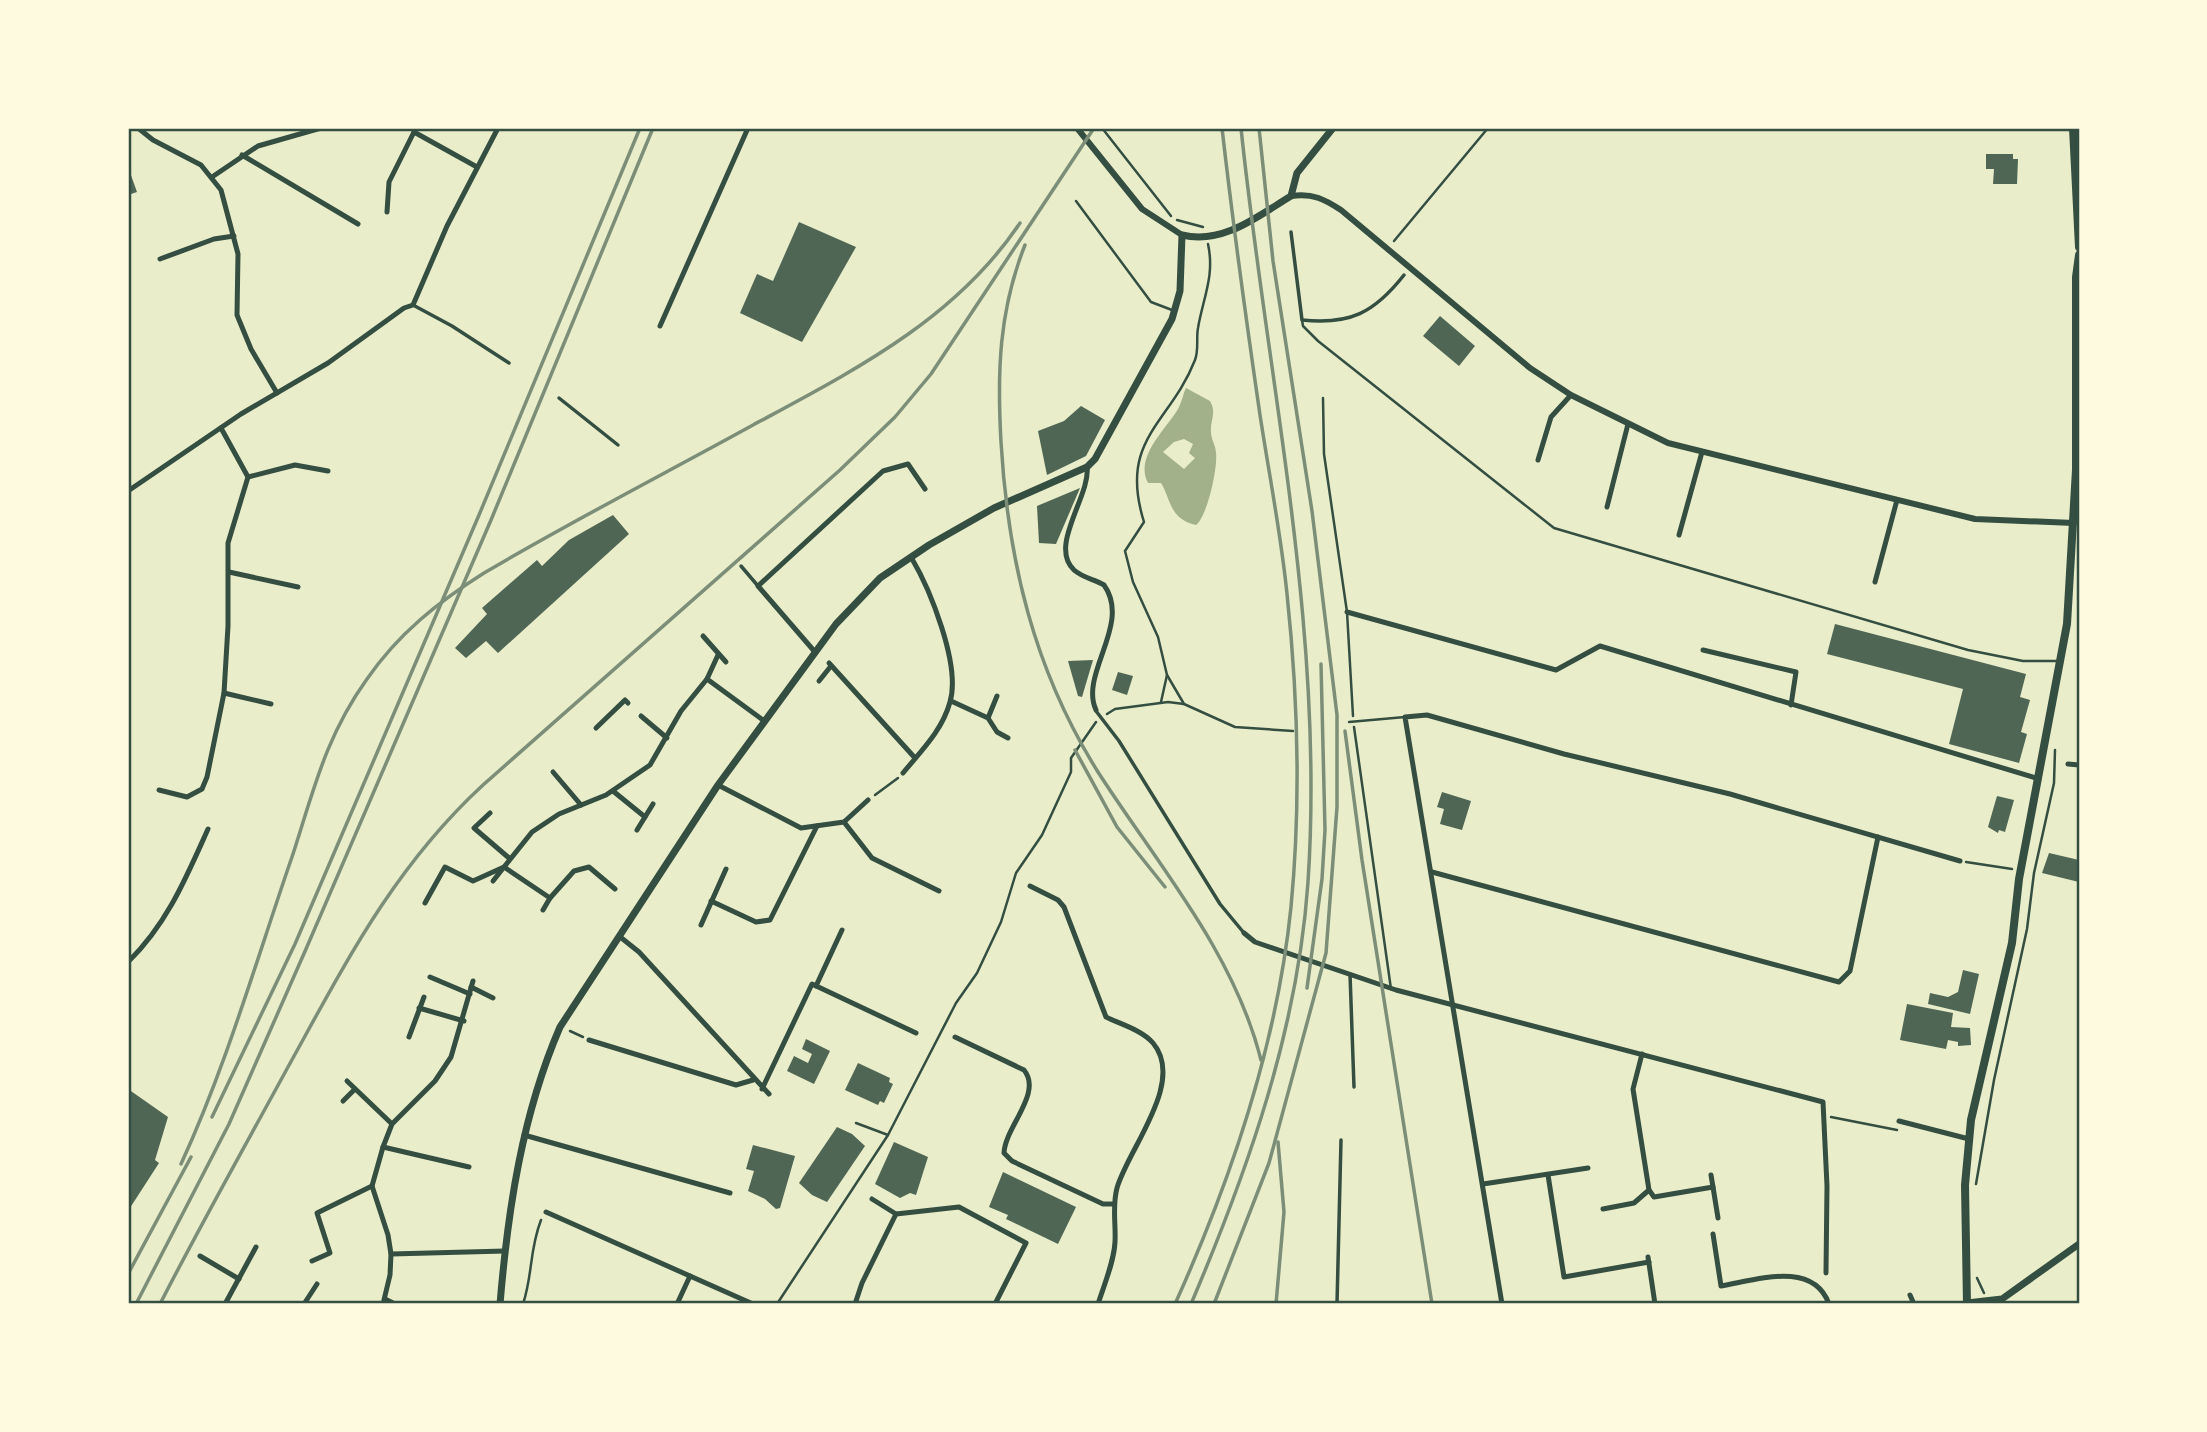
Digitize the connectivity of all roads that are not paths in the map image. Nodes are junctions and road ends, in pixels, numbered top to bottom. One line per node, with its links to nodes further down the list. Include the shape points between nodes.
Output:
1 (138, 128): 11 (street, via 189,156)
2 (321, 128): 9 (street)
3 (498, 128): 10 (street)
4 (748, 128): 26 (street)
5 (1077, 128): 17 (street, via 1142,209)
6 (1333, 128): 12 (main road, via 1297,173)
7 (2073, 128): 19 (main road)
8 (415, 130): 10 (street); 14 (street, via 389,183)
9 (242, 155): 11 (street); 15 (street)
10 (477, 167): 23 (street)
11 (212, 177): 18 (street, via 227,204)
12 (1291, 196): 17 (main road, via 1219,236); 29 (street, via 1321,197 1341,210 1483,332)
13 (1076, 201): 24 (lane, via 1152,302)
14 (387, 212)
15 (358, 223)
16 (1291, 232): 25 (street)
17 (1182, 235): 24 (main road)
18 (234, 236): 21 (street); 28 (street, via 239,271 237,315)
19 (2079, 247)
20 (2079, 255): 44 (main road)
21 (160, 259)
22 (1404, 275): 25 (street, via 1384,300 1353,318 1330,323)
23 (414, 305): 27 (street); 28 (street)
24 (1175, 311): 37 (main road, via 1100,453)
25 (1302, 320): 58 (lane, via 1318,341 1554,528 1968,650 2023,661)
26 (660, 326)
27 (509, 363)
28 (277, 393): 33 (street)
29 (1570, 394): 32 (street); 36 (street, via 1551,417)
30 (559, 398): 34 (street)
31 (1323, 398): 52 (lane, via 1324,454)
32 (1628, 424): 35 (street, via 1668,443); 43 (street)
33 (221, 428): 39 (street); 40 (street)
34 (618, 445)
35 (1702, 452): 42 (street); 45 (street)
36 (1538, 460)
37 (1087, 467): 46 (main road, via 994,508); 67 (street, via 1088,479 1066,545 1070,566 1104,585 1110,601 1109,631 1093,691)
38 (328, 471): 39 (street, via 295,465)
39 (248, 477): 48 (street, via 228,543)
40 (129, 488)
41 (925, 489): 50 (street, via 908,464 883,471)
42 (1897, 500): 44 (street, via 2002,522); 49 (street)
43 (1607, 507)
44 (2074, 523): 58 (main road)
45 (1679, 535)
46 (911, 557): 55 (main road, via 880,578); 63 (street, via 926,584 950,662)
47 (741, 566): 50 (street)
48 (229, 572): 51 (street); 61 (street)
49 (1875, 582)
50 (758, 586): 55 (street)
51 (298, 587)
52 (1347, 612): 66 (street, via 1556,670 1600,646); 69 (lane)
53 (703, 636): 56 (street)
54 (1703, 650): 66 (street, via 1796,673)
55 (815, 652): 72 (main road)
56 (716, 657): 57 (street); 59 (street)
57 (726, 662)
58 (2060, 662): 83 (main road)
59 (706, 679): 72 (street); 76 (street)
60 (819, 681): 78 (street, via 830,665)
61 (224, 693): 65 (street); 85 (street, via 202,789 181,798)
62 (997, 696): 71 (street)
63 (951, 701): 71 (street); 78 (street, via 929,745)
64 (628, 703): 75 (street, via 625,700)
65 (271, 704)
66 (1791, 705): 83 (street)
67 (1096, 710): 112 (street, via 1220,905)
68 (641, 716): 76 (street)
69 (1353, 716)
70 (1405, 717): 73 (lane); 96 (street, via 1427,715); 101 (street)
71 (988, 718): 77 (street)
72 (763, 720): 84 (main road)
73 (1349, 722)
74 (1354, 727): 119 (lane)
75 (596, 728)
76 (667, 738): 86 (street, via 650,765)
77 (1007, 738)
78 (915, 758): 82 (street)
79 (2068, 764): 80 (street)
80 (2079, 765)
81 (553, 772): 89 (street)
82 (903, 773)
83 (2039, 779): 140 (main road, via 2012,943)
84 (718, 785): 93 (street, via 795,827); 113 (main road)
85 (159, 790)
86 (613, 791): 89 (street); 91 (street)
87 (868, 800): 92 (street)
88 (653, 804): 91 (street)
89 (581, 805): 97 (street, via 532,832)
90 (490, 813): 97 (street, via 474,828)
91 (645, 817): 95 (street)
92 (844, 822): 93 (street); 105 (street, via 872,858)
93 (817, 826): 107 (street, via 770,920 755,922)
94 (208, 829): 114 (street, via 173,907)
95 (637, 830)
96 (1878, 837): 98 (street); 101 (street, via 1850,971 1839,982)
97 (509, 858): 99 (street)
98 (1960, 862)
99 (504, 867): 102 (street); 106 (street); 108 (street, via 473,881 445,867)
100 (726, 869): 107 (street)
101 (1432, 872): 122 (street)
102 (493, 881)
103 (1030, 886): 153 (street, via 1064,907 1106,1017 1151,1040 1160,1052 1158,1100 1117,1187)
104 (615, 890): 106 (street, via 589,867 574,871)
105 (939, 891)
106 (550, 898): 109 (street)
107 (711, 901): 110 (street)
108 (425, 903)
109 (543, 910)
110 (701, 925)
111 (842, 930): 117 (street)
112 (1244, 933): 115 (street, via 1255,942)
113 (619, 936): 130 (street, via 639,952); 139 (main road, via 560,1027 543,1065)
114 (128, 962)
115 (1350, 973): 119 (street); 132 (street)
116 (430, 976): 118 (street)
117 (816, 986): 125 (street); 134 (street, via 812,984)
118 (471, 987): 121 (street); 124 (street)
119 (1391, 989): 122 (street)
120 (424, 997): 123 (street)
121 (493, 998)
122 (1451, 1004): 129 (street); 147 (street)
123 (419, 1009): 124 (street); 126 (street)
124 (464, 1021): 138 (street, via 452,1057)
125 (916, 1033)
126 (409, 1037)
127 (955, 1037): 153 (street, via 1030,1077 1031,1088 1004,1143 1004,1153 1103,1204)
128 (589, 1040): 130 (street, via 737,1085)
129 (1642, 1054): 150 (street, via 1633,1089); 165 (street, via 1823,1102)
130 (753, 1080): 134 (street)
131 (347, 1081): 133 (street)
132 (1354, 1087)
133 (355, 1089): 136 (street); 138 (street)
134 (762, 1089): 135 (street)
135 (769, 1094)
136 (343, 1101)
137 (1899, 1121): 140 (street)
138 (392, 1124): 142 (street)
139 (523, 1135): 151 (street); 161 (main road)
140 (1969, 1139): 187 (main road)
141 (1341, 1140): 182 (street)
142 (383, 1147): 143 (street); 148 (street)
143 (469, 1167)
144 (1588, 1168): 145 (street)
145 (1548, 1175): 147 (street); 184 (street, via 1564,1277 1648,1259)
146 (1711, 1175): 149 (street)
147 (1483, 1184): 183 (street)
148 (372, 1186): 162 (street); 164 (street, via 317,1213 330,1253)
149 (1713, 1187): 150 (street, via 1654,1197); 157 (street)
150 (1650, 1190): 154 (street, via 1634,1203)
151 (730, 1193)
152 (872, 1199): 156 (street)
153 (1114, 1204): 181 (street, via 1115,1244)
154 (1603, 1209)
155 (546, 1212): 166 (street)
156 (895, 1214): 172 (street); 180 (street, via 959,1207 1026,1243)
157 (1718, 1218)
158 (1713, 1234): 185 (street, via 1721,1286 1793,1276 1818,1286)
159 (2079, 1244): 171 (main road)
160 (256, 1247): 167 (street)
161 (505, 1251): 162 (street); 176 (main road)
162 (391, 1254): 170 (street)
163 (200, 1256): 167 (street)
164 (312, 1261)
165 (1826, 1273)
166 (690, 1276): 177 (street); 178 (street)
167 (239, 1279): 173 (street)
168 (317, 1284): 174 (street)
169 (1910, 1295): 186 (street)
170 (384, 1302): 175 (street)
171 (2004, 1302): 187 (main road)
172 (856, 1303): 179 (street)
173 (225, 1304)
174 (304, 1304)
175 (395, 1304)
176 (500, 1304)
177 (677, 1304)
178 (753, 1304)
179 (864, 1304)
180 (995, 1304)
181 (1098, 1304)
182 (1337, 1304)
183 (1502, 1304)
184 (1655, 1304)
185 (1829, 1304)
186 (1914, 1304)
187 (1967, 1304)

